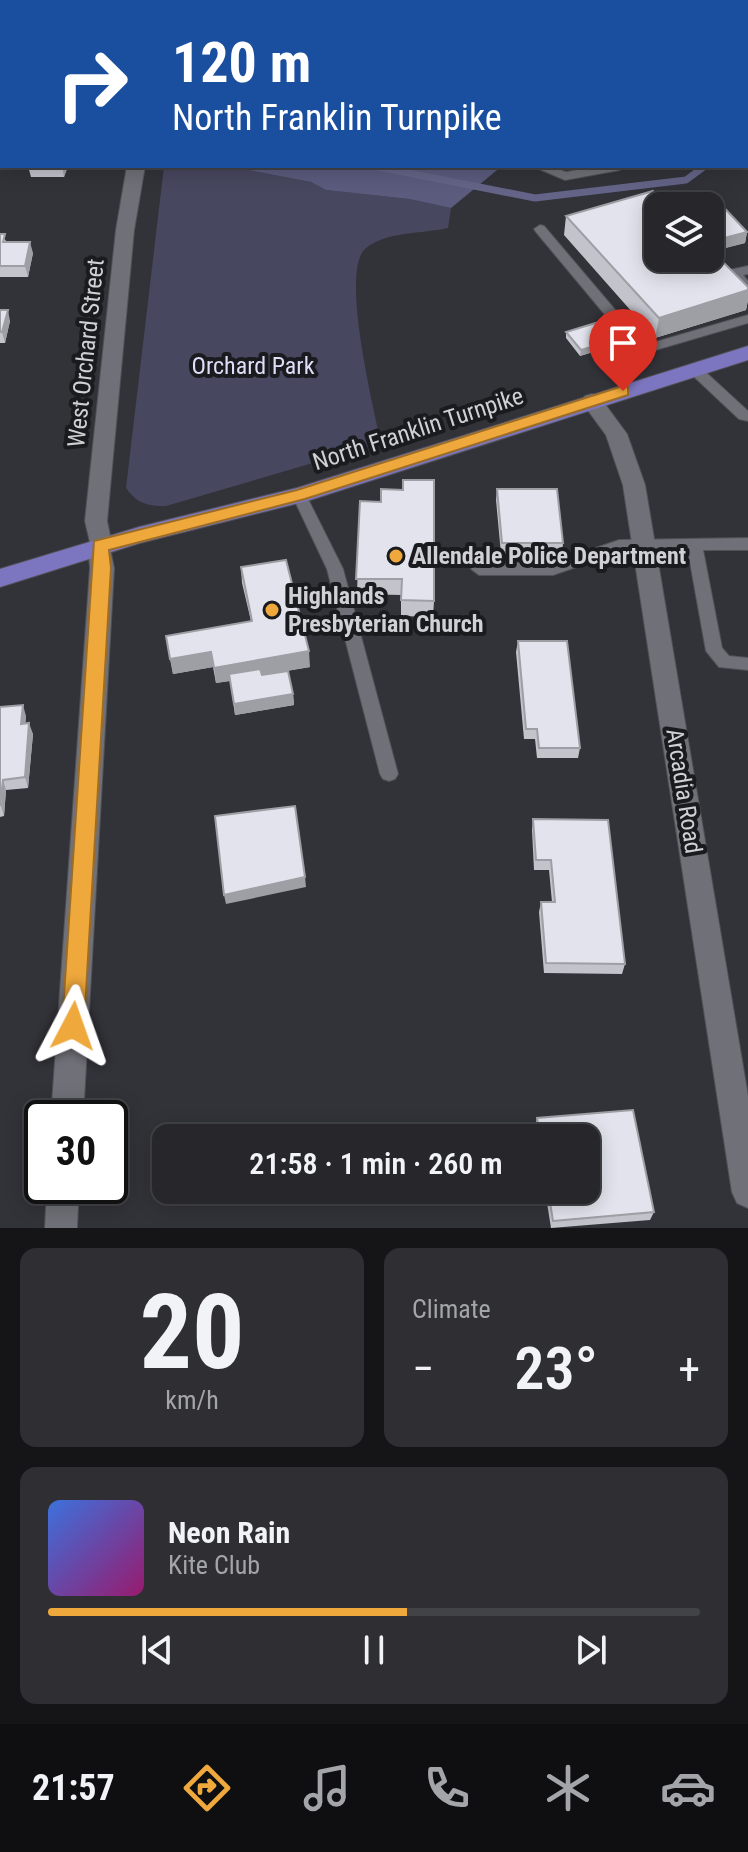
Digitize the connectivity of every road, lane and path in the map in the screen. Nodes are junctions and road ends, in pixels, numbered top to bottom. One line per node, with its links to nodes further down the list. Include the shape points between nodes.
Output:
1 (136, 168): 16 (street, West Orchard Street, via 96,521)
2 (543, 168): 3 (lane, via 565,176)
3 (609, 168)
4 (540, 229): 7 (lane, via 642,350)
5 (748, 270): 6 (lane, via 734,273)
6 (748, 289)
7 (748, 319)
8 (748, 353): 9 (main road, North Franklin Turnpike)
9 (694, 369): 10 (main road, North Franklin Turnpike); 11 (lane)
10 (592, 401): 12 (main road, North Franklin Turnpike); 13 (street, Arcadia Road, via 626,449)
11 (747, 419)
12 (299, 495): 16 (main road, North Franklin Turnpike); 20 (lane, via 335,569)
13 (644, 544): 14 (lane); 17 (lane, via 607,549 553,569); 22 (street, Arcadia Road)
14 (694, 544): 15 (lane); 19 (lane, via 714,651 725,662)
15 (748, 544)
16 (100, 545): 18 (main road, North Franklin Turnpike); 21 (street, West Orchard Street)
17 (479, 569)
18 (0, 578)
19 (748, 664)
20 (389, 774)
21 (68, 1100)
22 (748, 1192)
23 (62, 1204): 24 (street)
24 (61, 1228)

